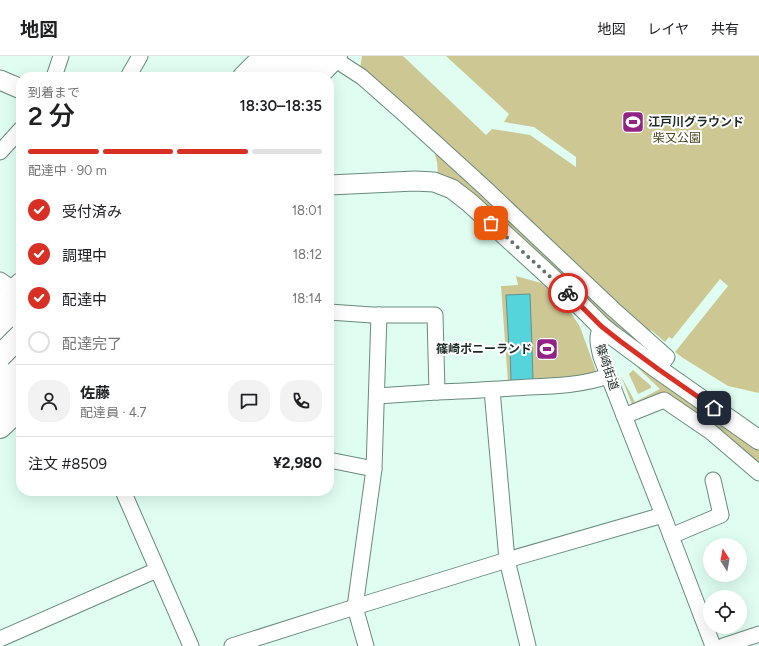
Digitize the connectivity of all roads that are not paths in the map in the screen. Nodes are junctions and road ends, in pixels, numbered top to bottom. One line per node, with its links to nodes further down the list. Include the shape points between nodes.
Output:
1 (61, 56): 7 (street)
2 (140, 56): 8 (street)
3 (265, 56): 9 (highway)
4 (289, 56): 10 (highway)
5 (314, 56): 11 (highway)
6 (339, 60): 12 (highway); 26 (street, via 362,76 613,310 667,357)
7 (56, 72)
8 (131, 72)
9 (249, 72)
10 (274, 72)
11 (299, 72)
12 (323, 72)
13 (0, 80): 14 (main road)
14 (16, 87)
15 (16, 135): 16 (street)
16 (0, 152)
17 (334, 185): 21 (main road, 篠崎街道, via 415,181 434,182 452,189 551,277)
18 (10, 296): 22 (highway)
19 (334, 312): 20 (street)
20 (379, 315): 31 (street, via 434,315); 32 (street)
21 (601, 326): 26 (main road); 27 (street, 篠崎街道, via 598,343)
22 (0, 331)
23 (16, 340): 24 (highway, bridge)
24 (0, 356)
25 (16, 364): 28 (highway)
26 (658, 369): 37 (main road)
27 (608, 376): 30 (street, via 584,383); 35 (street, 篠崎街道)
28 (0, 381)
29 (16, 390): 33 (highway)
30 (492, 390): 31 (street); 45 (street)
31 (436, 392): 32 (street)
32 (377, 396): 39 (street)
33 (0, 406)
34 (16, 413): 36 (highway)
35 (624, 416): 40 (street, via 664,400 711,432); 43 (street, 篠崎街道)
36 (0, 427)
37 (759, 440)
38 (334, 461): 39 (street)
39 (374, 469): 47 (street)
40 (759, 472)
41 (713, 480): 44 (street, via 721,515)
42 (125, 496): 46 (street)
43 (663, 514): 44 (street, 篠崎街道); 45 (street)
44 (671, 536): 54 (street, 篠崎街道)
45 (507, 560): 47 (street); 53 (street)
46 (157, 570): 49 (street); 50 (street)
47 (355, 607): 51 (street); 52 (street)
48 (759, 634): 55 (street)
49 (0, 639)
50 (191, 646)
51 (232, 646)
52 (366, 646)
53 (528, 646)
54 (713, 646)
55 (723, 646)

